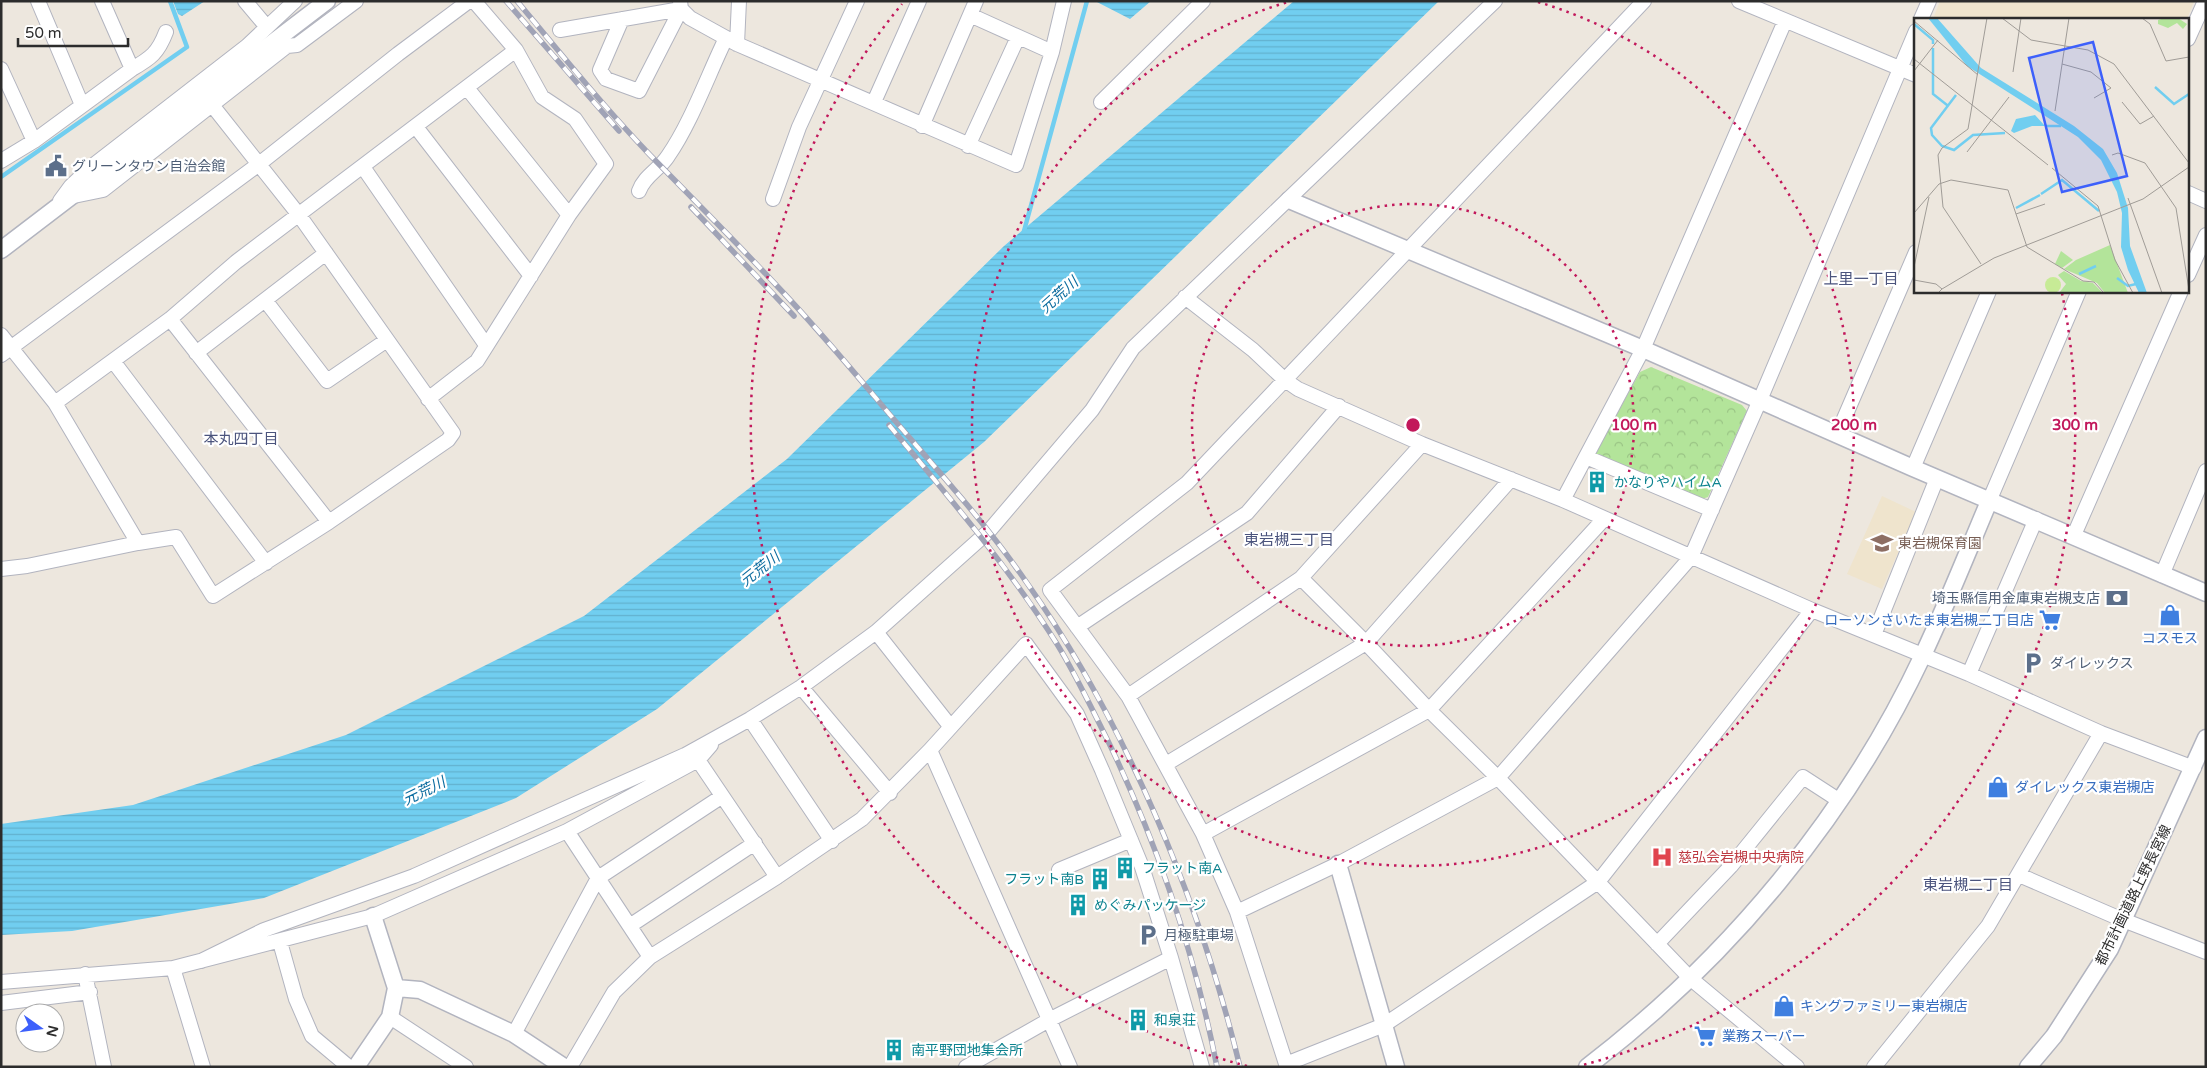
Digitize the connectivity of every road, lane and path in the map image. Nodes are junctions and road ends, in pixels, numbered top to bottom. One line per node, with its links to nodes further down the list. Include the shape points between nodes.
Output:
1 (38, 1): 42 (street)
2 (102, 1): 35 (street)
3 (245, 1): 25 (street)
4 (295, 1): 25 (street)
5 (327, 1): 53 (street)
6 (356, 1): 43 (street, via 297,45 287,46)
7 (469, 1): 49 (street)
8 (474, 1): 32 (street)
9 (739, 1): 31 (street)
10 (857, 1): 38 (street)
11 (919, 1): 40 (street)
12 (976, 1): 21 (street)
13 (1064, 1): 33 (street)
14 (1203, 1): 41 (street)
15 (1495, 1): 55 (street)
16 (1644, 1): 62 (street)
17 (1739, 1): 24 (street)
18 (1929, 1): 22 (street)
19 (2204, 1): 28 (street)
20 (680, 5): 23 (street); 23 (street, via 638,91 606,79 600,70); 31 (street, via 699,24)
21 (970, 15): 30 (street); 44 (street)
22 (1921, 18)
23 (622, 19): 26 (street)
24 (1784, 21): 34 (street); 76 (street)
25 (266, 26): 57 (street, via 246,46 91,167)
26 (560, 30)
27 (166, 32): 35 (street, via 150,59)
28 (2190, 34)
29 (1914, 36): 34 (street)
30 (1018, 37): 33 (street); 47 (street)
31 (731, 41): 38 (street); 51 (street, via 667,158 641,184)
32 (516, 50): 39 (street); 59 (street, via 542,97 575,119 606,164)
33 (1052, 52): 47 (street, via 1016,165)
34 (1900, 68): 37 (street); 82 (street)
35 (132, 69): 42 (street)
36 (1, 70): 46 (street)
37 (1914, 75)
38 (821, 79): 40 (street); 54 (street)
39 (467, 88): 45 (street); 59 (street)
40 (874, 102): 44 (street)
41 (1101, 102)
42 (82, 105): 46 (street)
43 (212, 105): 49 (street); 53 (street, via 103,190)
44 (922, 126): 47 (street)
45 (416, 127): 50 (street); 66 (street)
46 (34, 140): 48 (street)
47 (968, 146)
48 (1, 161)
49 (259, 164): 58 (street); 77 (street)
50 (364, 167): 58 (street); 75 (street)
51 (639, 191)
52 (2190, 194): 56 (street)
53 (68, 198): 57 (street)
54 (773, 198)
55 (1289, 200): 62 (street); 70 (street)
56 (2206, 201)
57 (54, 209): 61 (street)
58 (299, 215): 63 (street); 72 (street, via 236,262)
59 (568, 215): 66 (street)
60 (2206, 235): 65 (street)
61 (1, 250)
62 (1409, 250): 76 (street); 80 (street)
63 (326, 253): 71 (street); 74 (street)
64 (1914, 257): 85 (street)
65 (2190, 271)
66 (531, 276): 75 (street)
67 (1990, 292): 88 (street)
68 (2080, 292): 92 (street)
69 (2181, 292): 98 (street)
70 (1185, 297): 80 (street, via 1253,350); 108 (street, via 1133,348 1092,410 989,531)
71 (265, 300): 74 (street, via 327,381); 78 (street)
72 (170, 320): 78 (street); 79 (street)
73 (1, 336): 77 (street)
74 (386, 340): 81 (street)
75 (486, 345): 81 (street, via 477,360)
76 (1643, 349): 82 (street); 87 (street)
77 (6, 351): 83 (street)
78 (196, 353): 97 (street)
79 (113, 360): 83 (street); 101 (street)
80 (1285, 380): 84 (street); 107 (street, via 1187,483 1050,590)
81 (428, 399): 97 (street, via 453,433 448,440)
82 (1760, 400): 85 (street); 94 (street)
83 (55, 403): 99 (street)
84 (1339, 406): 86 (street); 107 (street, via 1247,512)
85 (1837, 435): 88 (street)
86 (1422, 444): 91 (street); 104 (street)
87 (1586, 457): 93 (street); 94 (street)
88 (1913, 468): 90 (street)
89 (2206, 471): 103 (street)
90 (1937, 478): 92 (street); 109 (street)
91 (1511, 479): 93 (street); 110 (street)
92 (1990, 499): 95 (street); 111 (street)
93 (1563, 500): 96 (street)
94 (1712, 510): 100 (street)
95 (2036, 519): 98 (street); 112 (street)
96 (1603, 520): 100 (street); 115 (street)
97 (329, 522): 101 (street)
98 (2074, 535): 103 (street)
99 (138, 543): 101 (street, via 176,537 213,596); 102 (street, via 27,566)
100 (1691, 557): 106 (street); 125 (street)
101 (266, 563)
102 (1, 568)
103 (2162, 575): 105 (street)
104 (1301, 578): 110 (street); 114 (street)
105 (2206, 593)
106 (1812, 610): 109 (street); 139 (street)
107 (1077, 627): 114 (street)
108 (876, 632): 113 (street); 117 (street)
109 (1874, 635): 111 (street)
110 (1366, 643): 115 (street); 123 (street)
111 (1923, 656): 112 (street); 128 (street, via 1878,740)
112 (1969, 674): 118 (street)
113 (801, 687): 116 (street); 126 (street)
114 (1128, 696): 123 (street)
115 (1429, 710): 125 (street); 130 (street)
116 (750, 719): 119 (street); 132 (street)
117 (950, 726): 121 (street); 131 (street, via 1026,644 1077,714)
118 (2101, 733): 124 (street); 136 (street)
119 (716, 738): 122 (street); 149 (street, via 685,755 414,876 264,930)
120 (2206, 738): 124 (street, 都市計画道路上野長宮線)
121 (930, 750): 126 (street); 158 (street)
122 (698, 760): 127 (street); 129 (street)
123 (1166, 764): 130 (street)
124 (2194, 768): 142 (street, 都市計画道路上野長宮線)
125 (1498, 778): 134 (street); 139 (street)
126 (890, 793): 132 (street, via 862,820)
127 (721, 797): 133 (street); 138 (street)
128 (1840, 801): 145 (street, via 1803,777 1731,866); 152 (street, via 1754,914)
129 (567, 831): 138 (street); 141 (street)
130 (1203, 834): 140 (street)
131 (1131, 840): 135 (street); 148 (street)
132 (832, 841): 137 (street)
133 (754, 843): 137 (street); 143 (street)
134 (1338, 864): 140 (street); 159 (street)
135 (1059, 870)
136 (2019, 875): 142 (street); 175 (street, via 1988,926)
137 (777, 877): 147 (street)
138 (598, 878): 143 (street); 160 (street)
139 (1598, 882): 145 (street); 159 (street)
140 (1237, 912): 161 (street)
141 (373, 916): 144 (street); 154 (street)
142 (2123, 920): 146 (street); 176 (street, 都市計画道路上野長宮線, via 2110,949 2054,1036)
143 (631, 926): 147 (street)
144 (280, 942): 149 (street); 164 (street, via 296,999 312,1036)
145 (1657, 944): 152 (street)
146 (2206, 952)
147 (650, 957): 168 (street, via 614,992)
148 (1171, 958): 158 (street); 171 (street)
149 (201, 961): 150 (street)
150 (173, 968): 151 (street); 163 (street)
151 (85, 974): 153 (street); 155 (street)
152 (1690, 978): 173 (street, via 1626,1037); 174 (street)
153 (1, 982)
154 (396, 988): 157 (street); 160 (street, via 420,990)
155 (90, 992): 156 (street); 162 (street)
156 (1, 1003)
157 (390, 1017): 165 (street); 166 (street)
158 (1050, 1020): 169 (street); 170 (street)
159 (1384, 1025): 161 (street); 172 (street)
160 (514, 1034): 167 (street)
161 (1286, 1065)
162 (104, 1067)
163 (203, 1067)
164 (350, 1067)
165 (356, 1067)
166 (466, 1067)
167 (564, 1067)
168 (570, 1067)
169 (966, 1067)
170 (1070, 1067)
171 (1202, 1067)
172 (1396, 1067)
173 (1587, 1067)
174 (1797, 1067)
175 (1874, 1067)
176 (2028, 1067)

